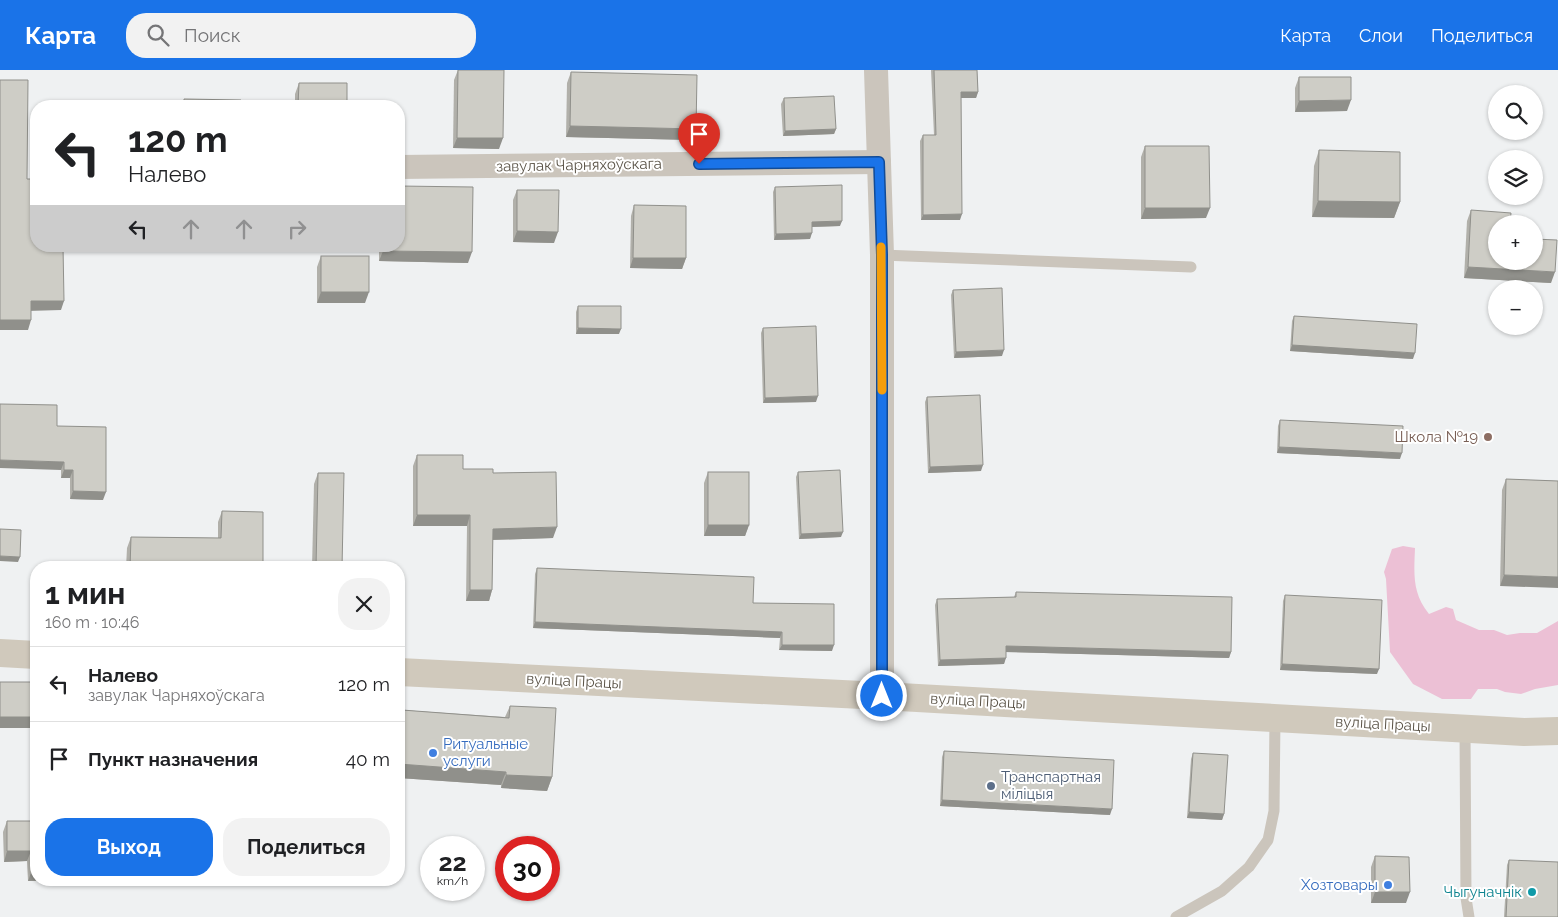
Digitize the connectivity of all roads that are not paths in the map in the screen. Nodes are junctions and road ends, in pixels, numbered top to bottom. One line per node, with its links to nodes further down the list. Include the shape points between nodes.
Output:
1 (876, 70): 2 (street)
2 (879, 162): 3 (street, завулак Чарняхоўскага); 4 (street)
3 (405, 167)
4 (882, 255): 5 (lane); 9 (street)
5 (1191, 266)
6 (0, 653): 7 (main road)
7 (30, 655)
8 (405, 672): 9 (main road, вуліца Працы)
9 (882, 696): 10 (main road, вуліца Працы)
10 (1275, 718): 11 (main road, вуліца Працы); 13 (lane, via 1274,811 1268,840 1249,867 1222,891)
11 (1465, 729): 12 (main road, вуліца Працы); 14 (lane, via 1466,898)
12 (1558, 731)
13 (1176, 917)
14 (1469, 917)

